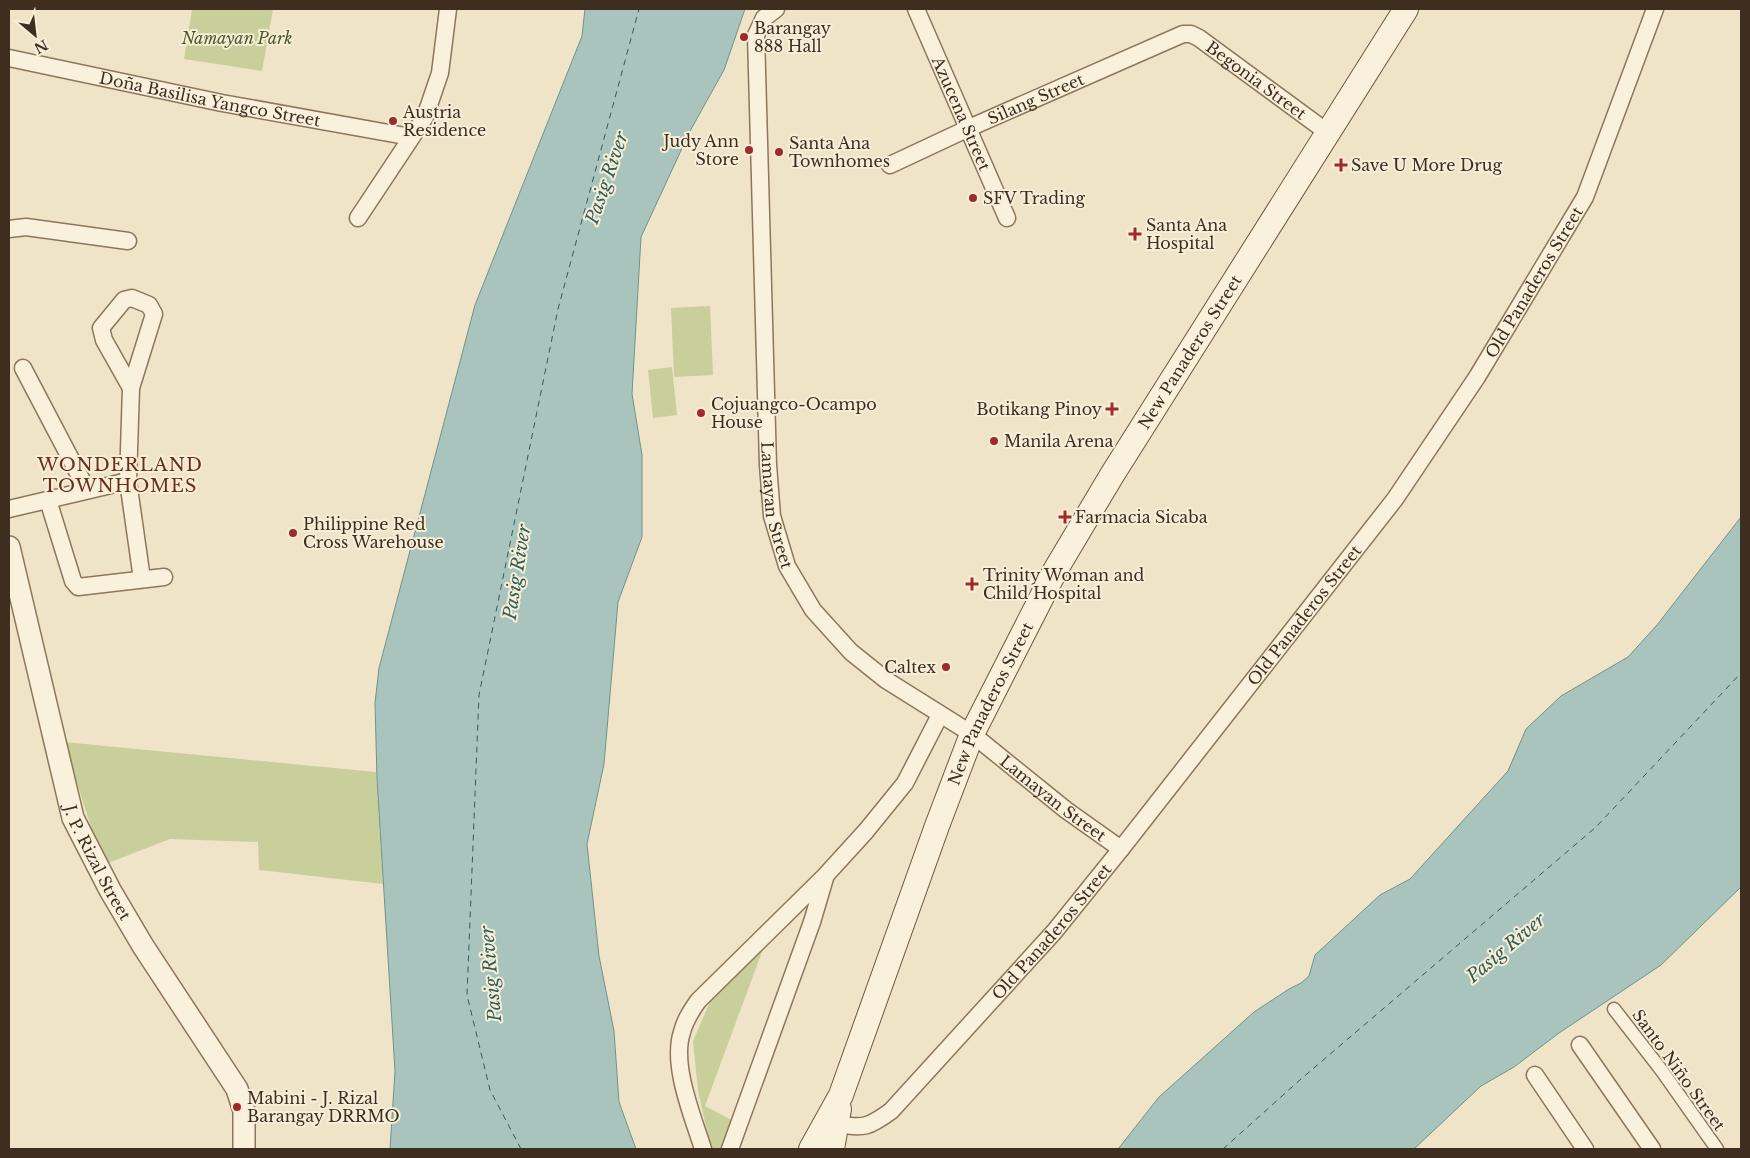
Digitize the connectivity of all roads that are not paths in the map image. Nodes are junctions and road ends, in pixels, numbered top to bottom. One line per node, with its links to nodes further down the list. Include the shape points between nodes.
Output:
1 (448, 9): 10 (street, via 440,73 425,116)
2 (776, 9): 25 (street, Lamayan Street, via 764,18 756,35 765,397 772,516 787,566 813,610 850,652)
3 (916, 9): 8 (street, Azucena Street)
4 (1406, 9): 9 (main road, New Panaderos Street)
5 (1655, 9): 27 (street, Old Panaderos Street, via 1585,197 1477,377 1395,499)
6 (1183, 34): 8 (street, Silang Street); 9 (street, Begonia Street, via 1199,38)
7 (9, 58): 10 (street, Doña Basilisa Yangco Street, via 222,103)
8 (968, 128): 11 (street, Silang Street); 13 (street, Azucena Street)
9 (1328, 132): 26 (main road, New Panaderos Street, via 1056,569)
10 (411, 137): 12 (street)
11 (890, 165)
12 (358, 218)
13 (1007, 218)
14 (9, 229): 15 (street, via 26,227)
15 (128, 241)
16 (23, 368): 19 (street)
17 (132, 388): 17 (street, via 154,314 149,305 132,298 124,300 101,328 104,340); 18 (street)
18 (128, 481): 19 (street); 24 (street)
19 (87, 490): 20 (street)
20 (48, 500): 21 (street); 24 (street, via 78,587)
21 (9, 509)
22 (9, 547): 34 (street, J. P. Rizal Street, via 73,818 143,946 237,1089 244,1111)
23 (164, 576): 24 (street)
24 (142, 579)
25 (940, 715): 26 (street, Lamayan Street); 28 (street, via 905,783)
26 (972, 734): 27 (street, Lamayan Street); 32 (main road, New Panaderos Street)
27 (1121, 850): 33 (street, Old Panaderos Street, via 1054,932 891,1110 873,1124 860,1128)
28 (825, 876): 35 (street, via 698,1001 688,1016 681,1033 679,1052); 36 (street, via 812,922)
29 (1614, 1009): 41 (street, Santo Niño Street)
30 (1580, 1045): 40 (street)
31 (1535, 1075): 39 (street)
32 (841, 1095): 33 (main road, New Panaderos Street); 37 (main road, New Panaderos Street)
33 (837, 1124): 38 (main road, New Panaderos Street)
34 (244, 1149)
35 (703, 1149)
36 (730, 1149)
37 (811, 1149)
38 (832, 1149)
39 (1585, 1149)
40 (1652, 1149)
41 (1717, 1149)

